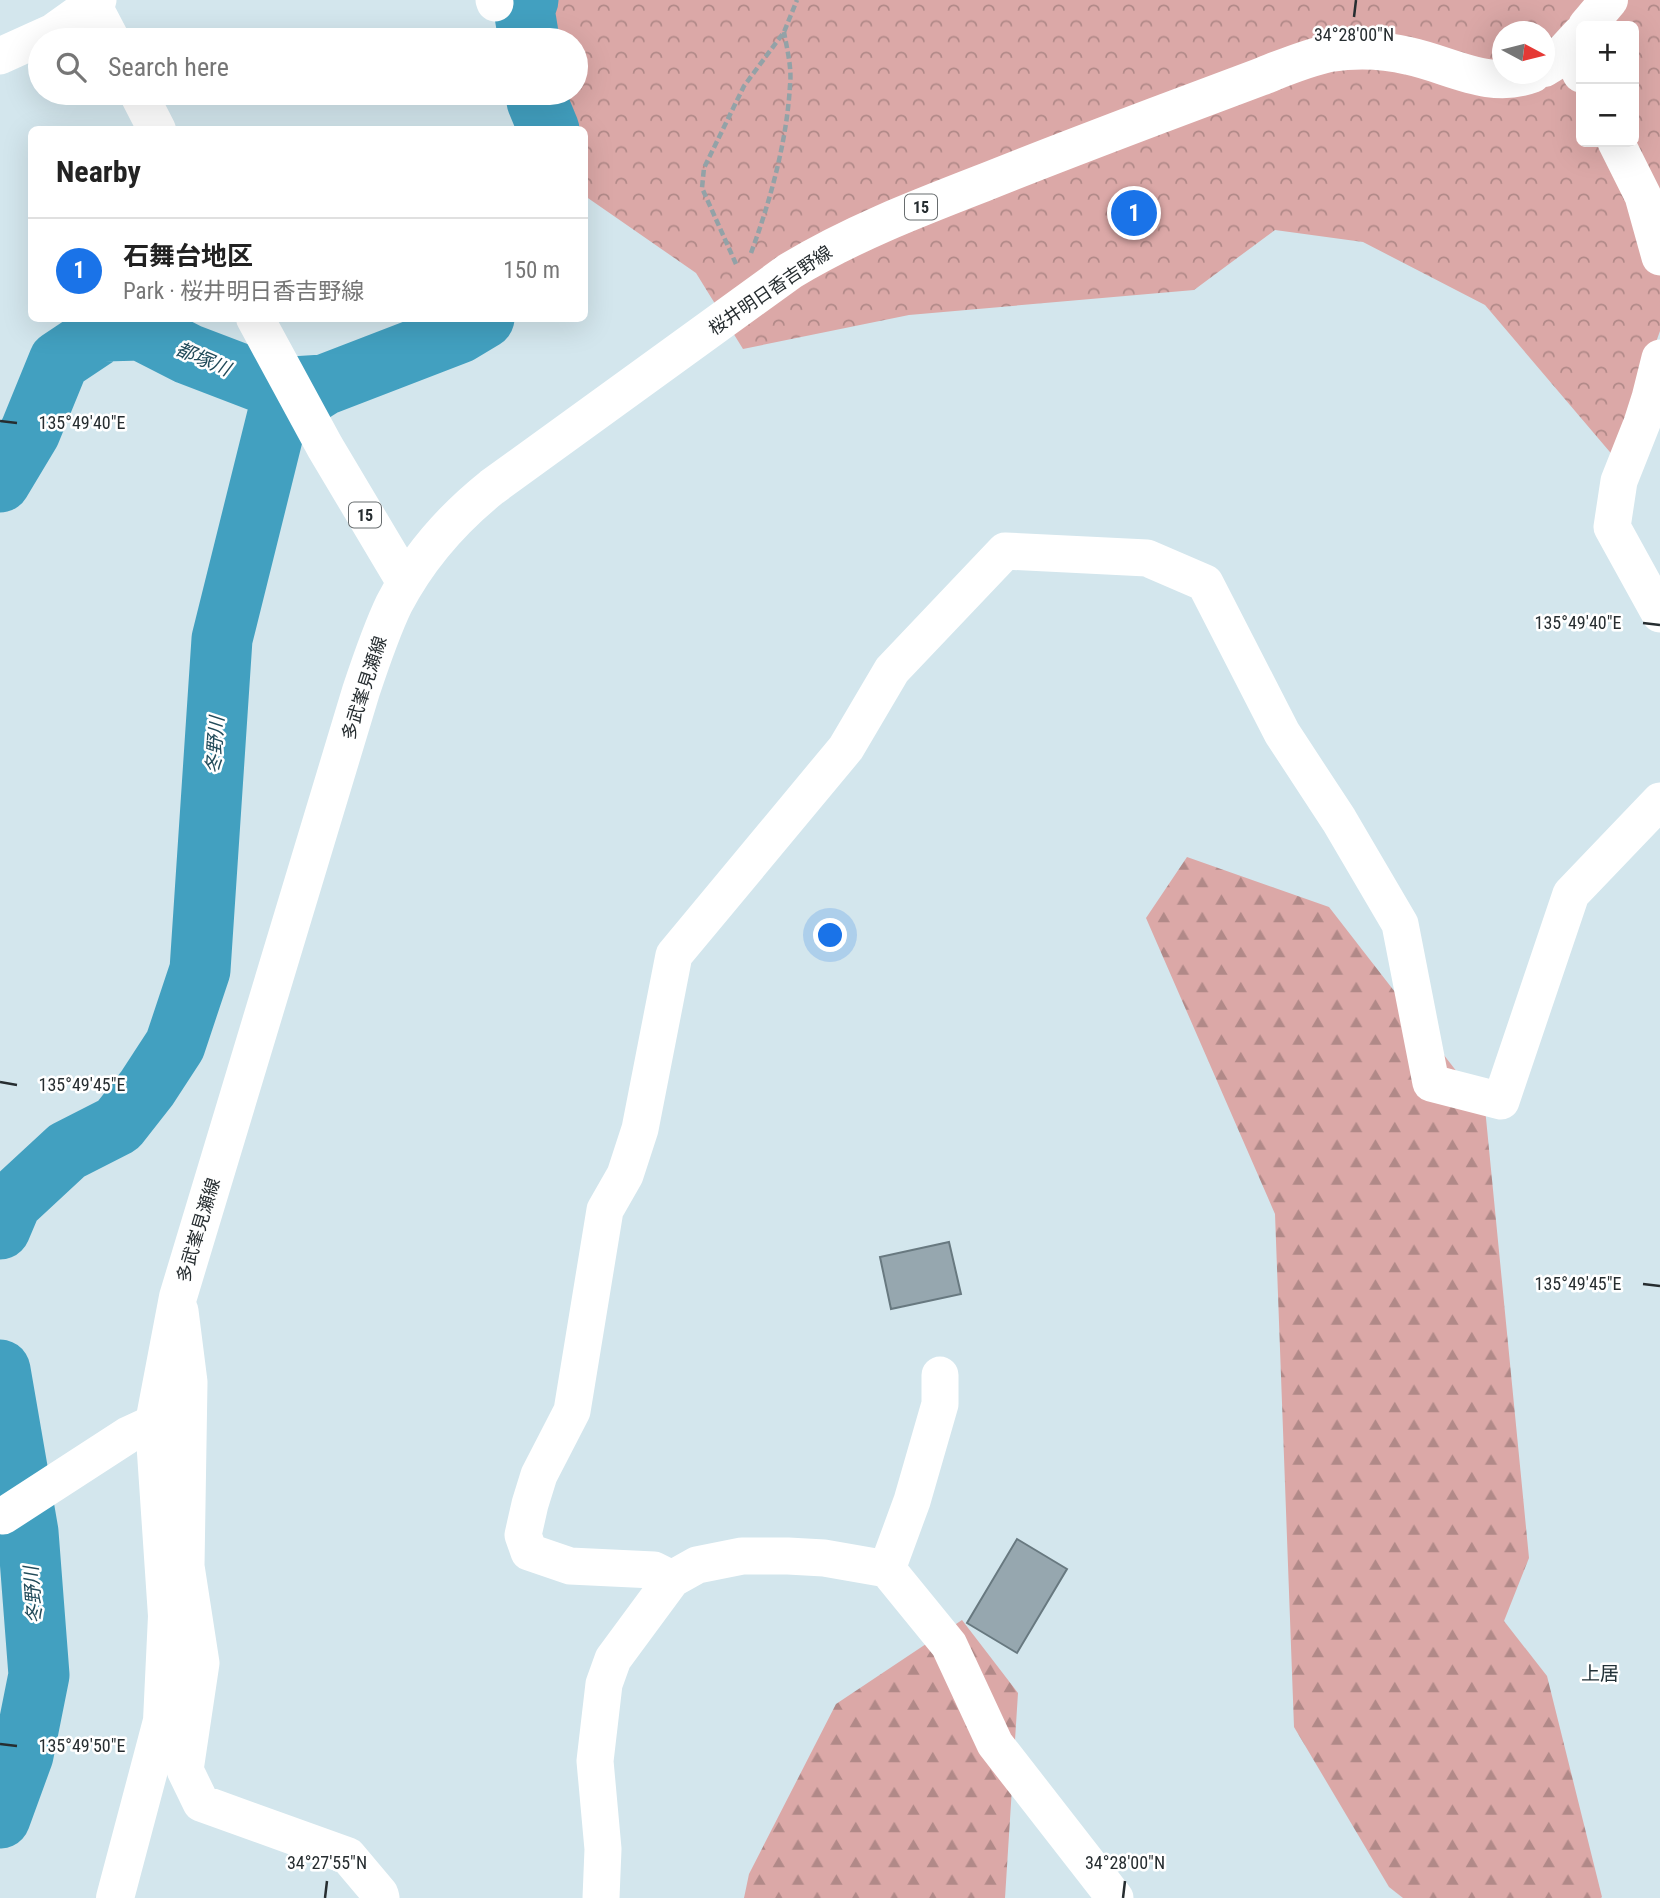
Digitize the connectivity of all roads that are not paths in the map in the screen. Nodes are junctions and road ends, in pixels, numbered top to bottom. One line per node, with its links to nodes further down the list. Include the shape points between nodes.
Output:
1 (1609, 0): 6 (main road)
2 (93, 1): 3 (street); 4 (main road)
3 (58, 28)
4 (105, 28)
5 (28, 43): 7 (street)
6 (1573, 50)
7 (0, 56)
8 (1492, 80): 15 (main road, 桜井明日香吉野線 / 15, via 1391,52 1331,53 1128,126 839,243 790,271 492,487 454,520)
9 (144, 105): 10 (main road)
10 (155, 126)
11 (1618, 147): 12 (street, via 1643,196)
12 (1660, 257)
13 (257, 322): 15 (main road, 15, via 324,447)
14 (1660, 358): 16 (street, via 1619,481 1612,527)
15 (406, 583): 18 (main road, 多武峯見瀬線, via 361,691)
16 (1660, 614)
17 (1660, 801): 23 (street, via 1571,894 1501,1101 1431,1083 1400,924 1282,733 1205,583 1147,558 1005,551 892,670 846,748 674,955 640,1129 625,1174 605,1210 572,1410 539,1475 523,1535 529,1552 570,1566 654,1570)
18 (178, 1297): 20 (main road, 多武峯見瀬線); 25 (street, via 188,1381 186,1566 201,1663 185,1770 201,1803 348,1856)
19 (940, 1375): 22 (street, via 940,1404)
20 (154, 1423): 21 (street, via 128,1435 4,1517); 24 (main road, 多武峯見瀬線, via 167,1616 162,1721)
21 (0, 1515)
22 (887, 1569): 23 (street, via 824,1558 742,1556 697,1565); 27 (street, via 949,1645 995,1744)
23 (672, 1578): 26 (street, via 613,1659 604,1684 595,1760 603,1849)
24 (116, 1898)
25 (381, 1898)
26 (601, 1898)
27 (1115, 1898)

